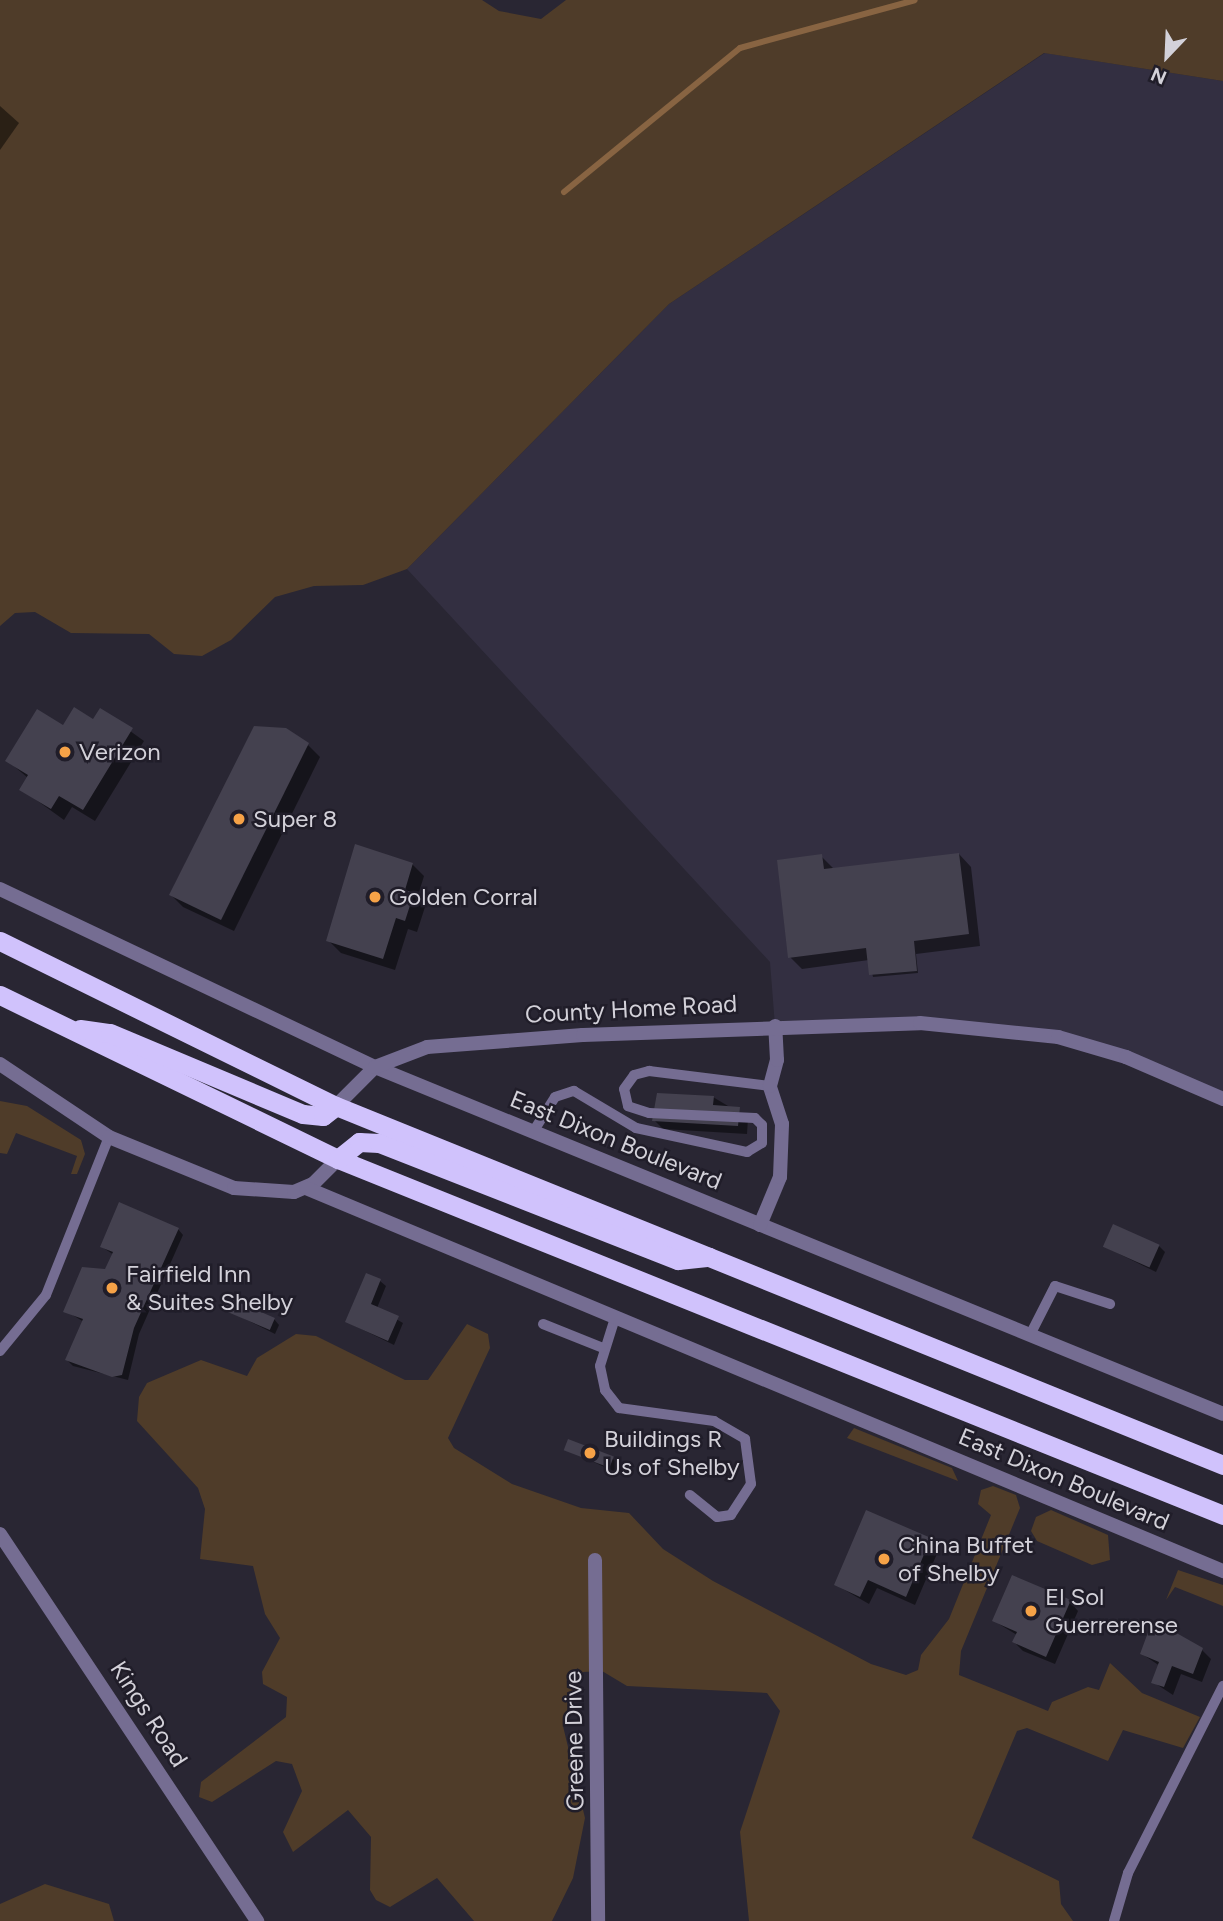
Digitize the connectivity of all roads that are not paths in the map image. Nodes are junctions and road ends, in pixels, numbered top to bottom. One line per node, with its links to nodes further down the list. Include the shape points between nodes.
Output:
1 (0, 889): 7 (street, East Dixon Boulevard)
2 (0, 941): 10 (highway)
3 (0, 995): 5 (highway, East Dixon Boulevard)
4 (775, 1026): 7 (street, County Home Road, via 486,1040 427,1047); 8 (street, via 777,1060); 9 (street, County Home Road, via 920,1023 1018,1030 1126,1057)
5 (68, 1029): 10 (highway, via 110,1032 303,1114 323,1116); 13 (highway, East Dixon Boulevard)
6 (0, 1064): 12 (street)
7 (375, 1067): 10 (street, County Home Road); 11 (street, East Dixon Boulevard)
8 (770, 1086): 11 (lane, via 649,1071 634,1075 624,1089 628,1106 649,1114 755,1118 762,1143 747,1152 636,1128 574,1091 555,1097); 15 (street, via 782,1124 780,1177)
9 (1223, 1099)
10 (336, 1106): 16 (highway)
11 (533, 1132): 15 (street, East Dixon Boulevard)
12 (109, 1137): 14 (street, via 234,1188 279,1194); 22 (lane, via 47,1295)
13 (338, 1159): 14 (street); 16 (highway, via 359,1142 379,1143 678,1260); 26 (highway, East Dixon Boulevard)
14 (306, 1188): 18 (street, East Dixon Boulevard)
15 (760, 1225): 20 (street, East Dixon Boulevard)
16 (710, 1257): 24 (highway)
17 (1110, 1304): 20 (lane, via 1055,1286)
18 (615, 1318): 21 (lane); 29 (street, East Dixon Boulevard)
19 (543, 1324): 21 (lane)
20 (1030, 1335): 23 (street, East Dixon Boulevard)
21 (603, 1348): 25 (lane, via 605,1390 619,1408 714,1421 746,1438 751,1484 731,1516 717,1517)
22 (0, 1351)
23 (1223, 1414)
24 (1223, 1465)
25 (690, 1495)
26 (1223, 1515)
27 (0, 1534): 31 (street, Kings Road)
28 (595, 1560): 32 (street, Greene Drive)
29 (1223, 1571)
30 (1223, 1686): 33 (lane, via 1128,1872)
31 (257, 1921)
32 (598, 1921)
33 (1114, 1921)

